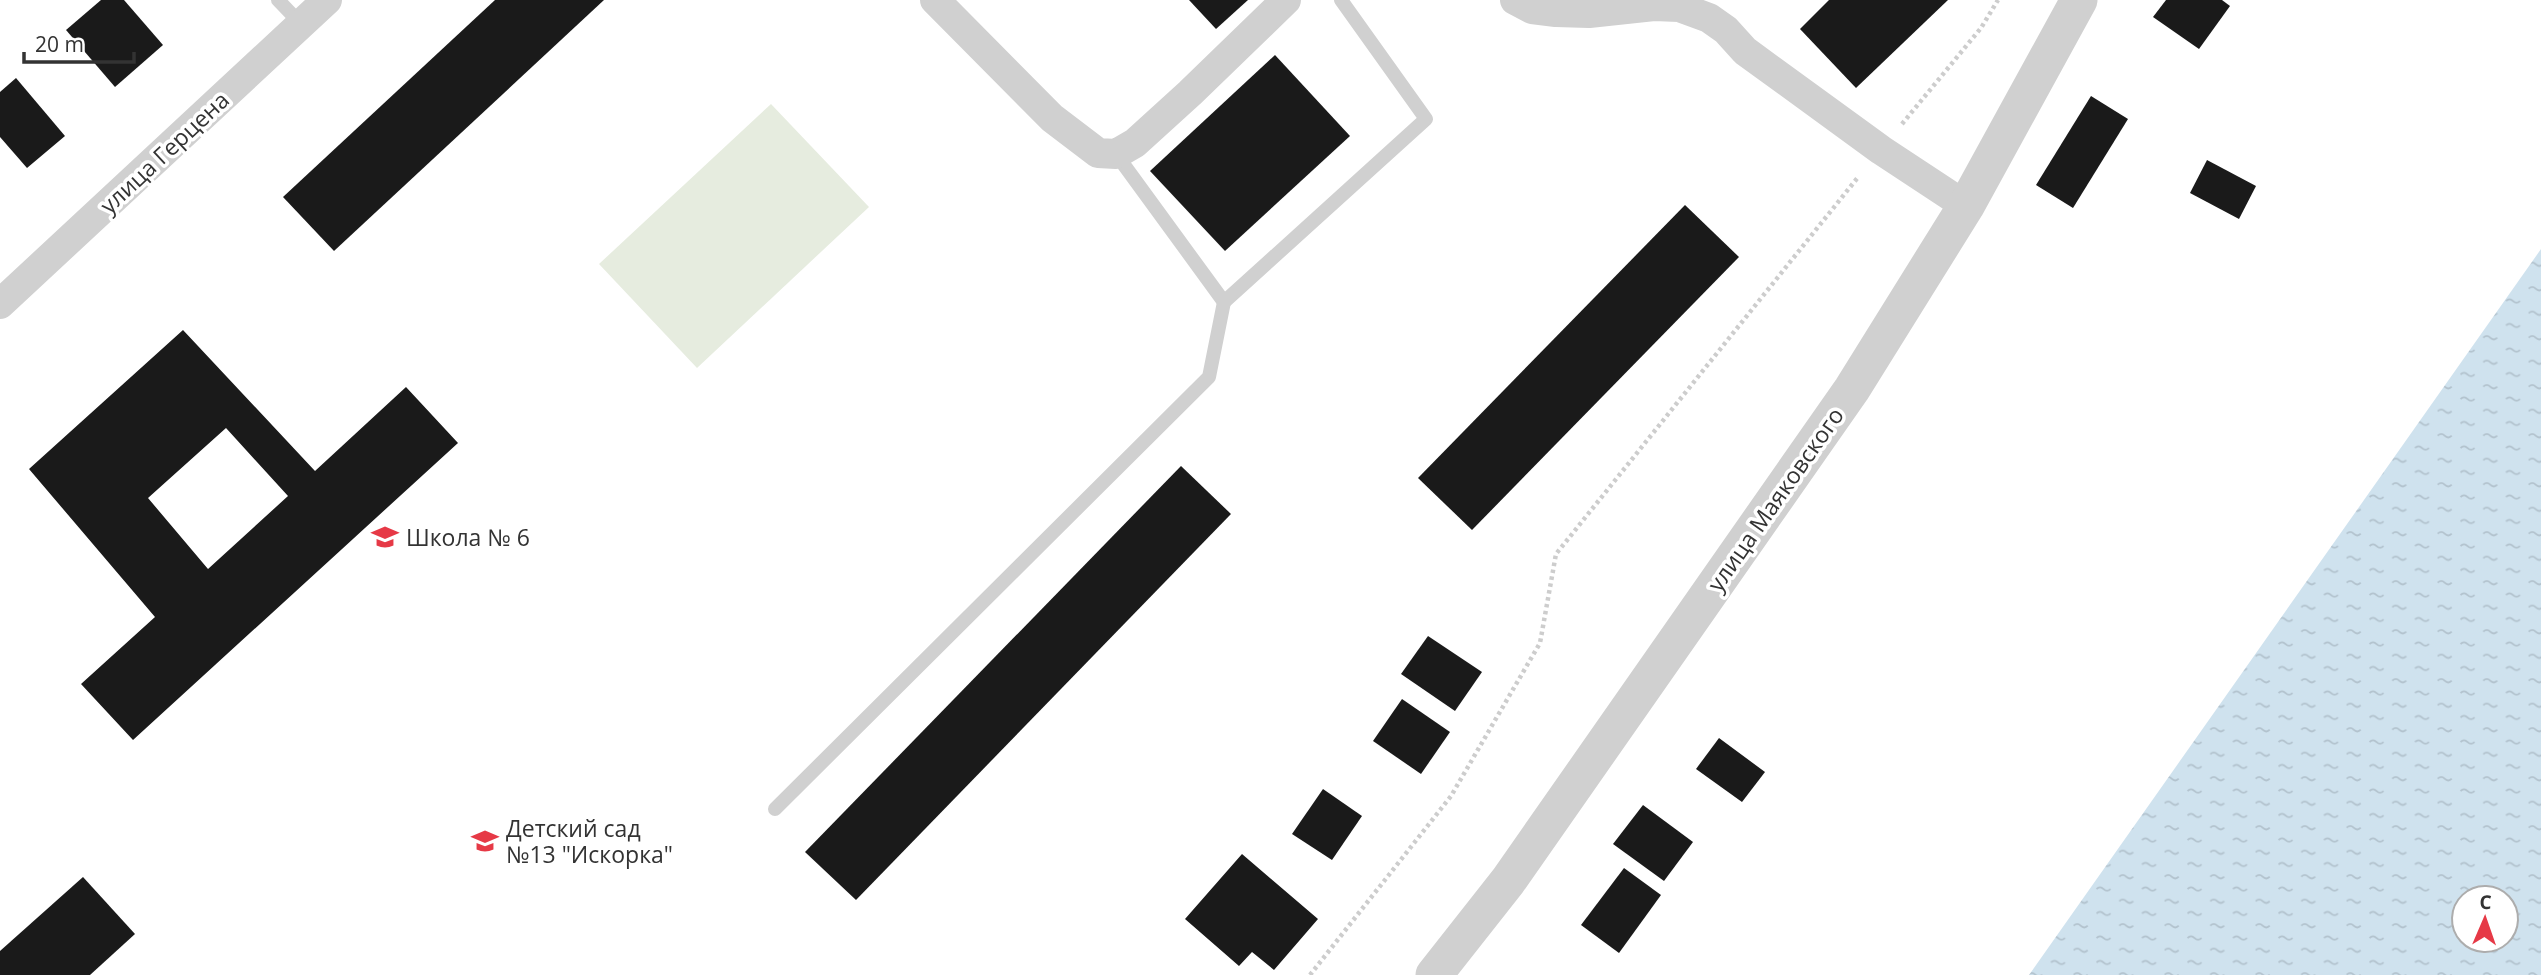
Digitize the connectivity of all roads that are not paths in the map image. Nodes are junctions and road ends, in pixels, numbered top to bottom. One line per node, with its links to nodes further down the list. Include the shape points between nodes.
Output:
1 (278, 0): 8 (lane)
2 (327, 0): 8 (street, улица Герцена)
3 (935, 0): 9 (street, via 1052,118 1098,153)
4 (1286, 0): 9 (street, via 1135,143)
5 (1341, 0): 11 (lane, via 1426,119)
6 (1515, 0): 10 (street, via 1532,9 1556,12 1679,7 1709,18 1745,51)
7 (2079, 0): 10 (street, улица Маяковского)
8 (302, 25): 12 (street, улица Герцена)
9 (1116, 154): 11 (lane)
10 (1966, 206): 14 (street, улица Маяковского, via 1852,389 1508,881)
11 (1224, 302): 13 (lane, via 1209,377)
12 (0, 304)
13 (775, 809)
14 (1434, 975)

